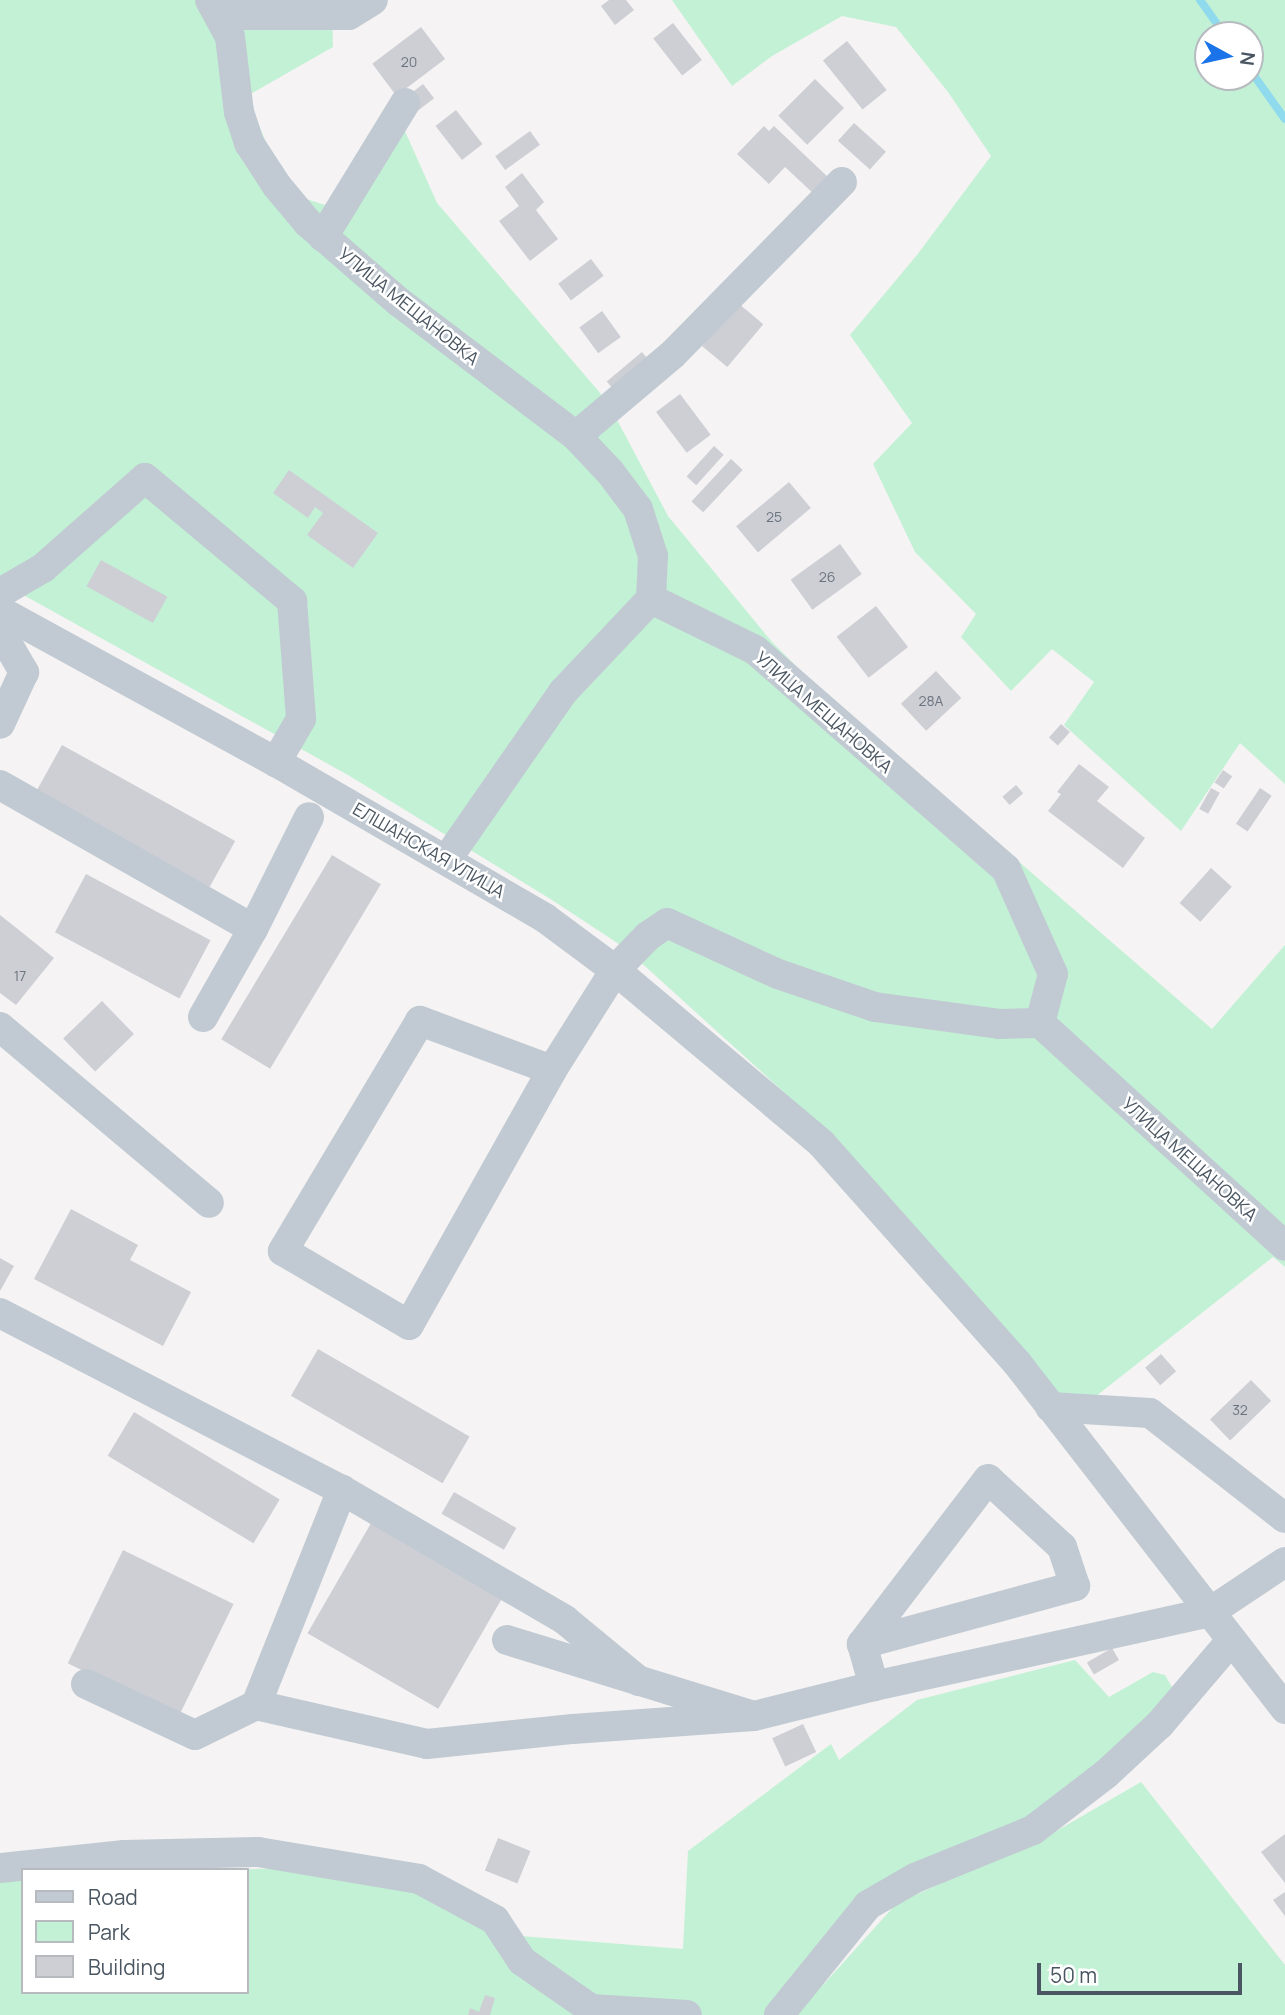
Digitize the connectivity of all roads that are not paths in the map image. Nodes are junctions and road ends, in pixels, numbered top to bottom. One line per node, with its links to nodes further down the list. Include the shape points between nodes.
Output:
1 (373, 0): 2 (street, via 349,15)
2 (215, 8): 5 (street, УЛИЦА МЕЩАНОВКА, via 235,56 239,111 249,143 277,186)
3 (405, 103): 5 (street)
4 (842, 182): 6 (street, via 673,354)
5 (323, 237): 6 (street, УЛИЦА МЕЩАНОВКА, via 399,302)
6 (576, 436): 8 (street, УЛИЦА МЕЩАНОВКА, via 638,509 653,556)
7 (0, 593): 12 (street, via 43,568 145,478 292,601 302,719)
8 (651, 599): 15 (street, via 563,692); 19 (street, УЛИЦА МЕЩАНОВКА, via 755,650 1006,869 1053,974)
9 (0, 611): 12 (street, ЕЛШАНСКАЯ УЛИЦА)
10 (0, 631): 11 (street, via 24,672)
11 (0, 724)
12 (276, 762): 15 (street, ЕЛШАНСКАЯ УЛИЦА)
13 (0, 785): 16 (street)
14 (309, 817): 16 (street)
15 (447, 859): 17 (street, ЕЛШАНСКАЯ УЛИЦА, via 545,918)
16 (253, 929): 18 (street)
17 (615, 970): 19 (street, via 667,923 778,974 875,1007 999,1024); 21 (street); 25 (street, ЕЛШАНСКАЯ УЛИЦА, via 821,1143 1017,1363)
18 (203, 1017)
19 (1040, 1023): 23 (street, УЛИЦА МЕЩАНОВКА)
20 (0, 1027): 22 (street)
21 (552, 1070): 21 (street, via 409,1325 283,1251 420,1021)
22 (209, 1203)
23 (1285, 1246)
24 (0, 1313): 26 (street)
25 (1050, 1407): 27 (street, via 1150,1413); 29 (street, ЕЛШАНСКАЯ УЛИЦА)
26 (342, 1490): 33 (street, via 565,1620); 36 (street)
27 (1285, 1518)
28 (1285, 1562): 29 (street)
29 (1210, 1612): 31 (street, ЕЛШАНСКАЯ УЛИЦА); 35 (street)
30 (507, 1640): 33 (street)
31 (1231, 1641): 37 (street, ЕЛШАНСКАЯ УЛИЦА); 42 (street, via 1160,1724 1106,1774 1033,1830 915,1878 868,1906)
32 (862, 1644): 32 (street, via 988,1479 1062,1547 1075,1586); 35 (street)
33 (639, 1681): 38 (street)
34 (86, 1684): 36 (street, via 195,1735)
35 (874, 1686): 38 (street)
36 (256, 1705): 38 (street, via 427,1744)
37 (1285, 1709)
38 (754, 1716)
39 (0, 1868): 40 (street, via 124,1855 258,1852 419,1879 495,1920 522,1961)
40 (589, 2012): 41 (street)
41 (687, 2015)
42 (779, 2015)

